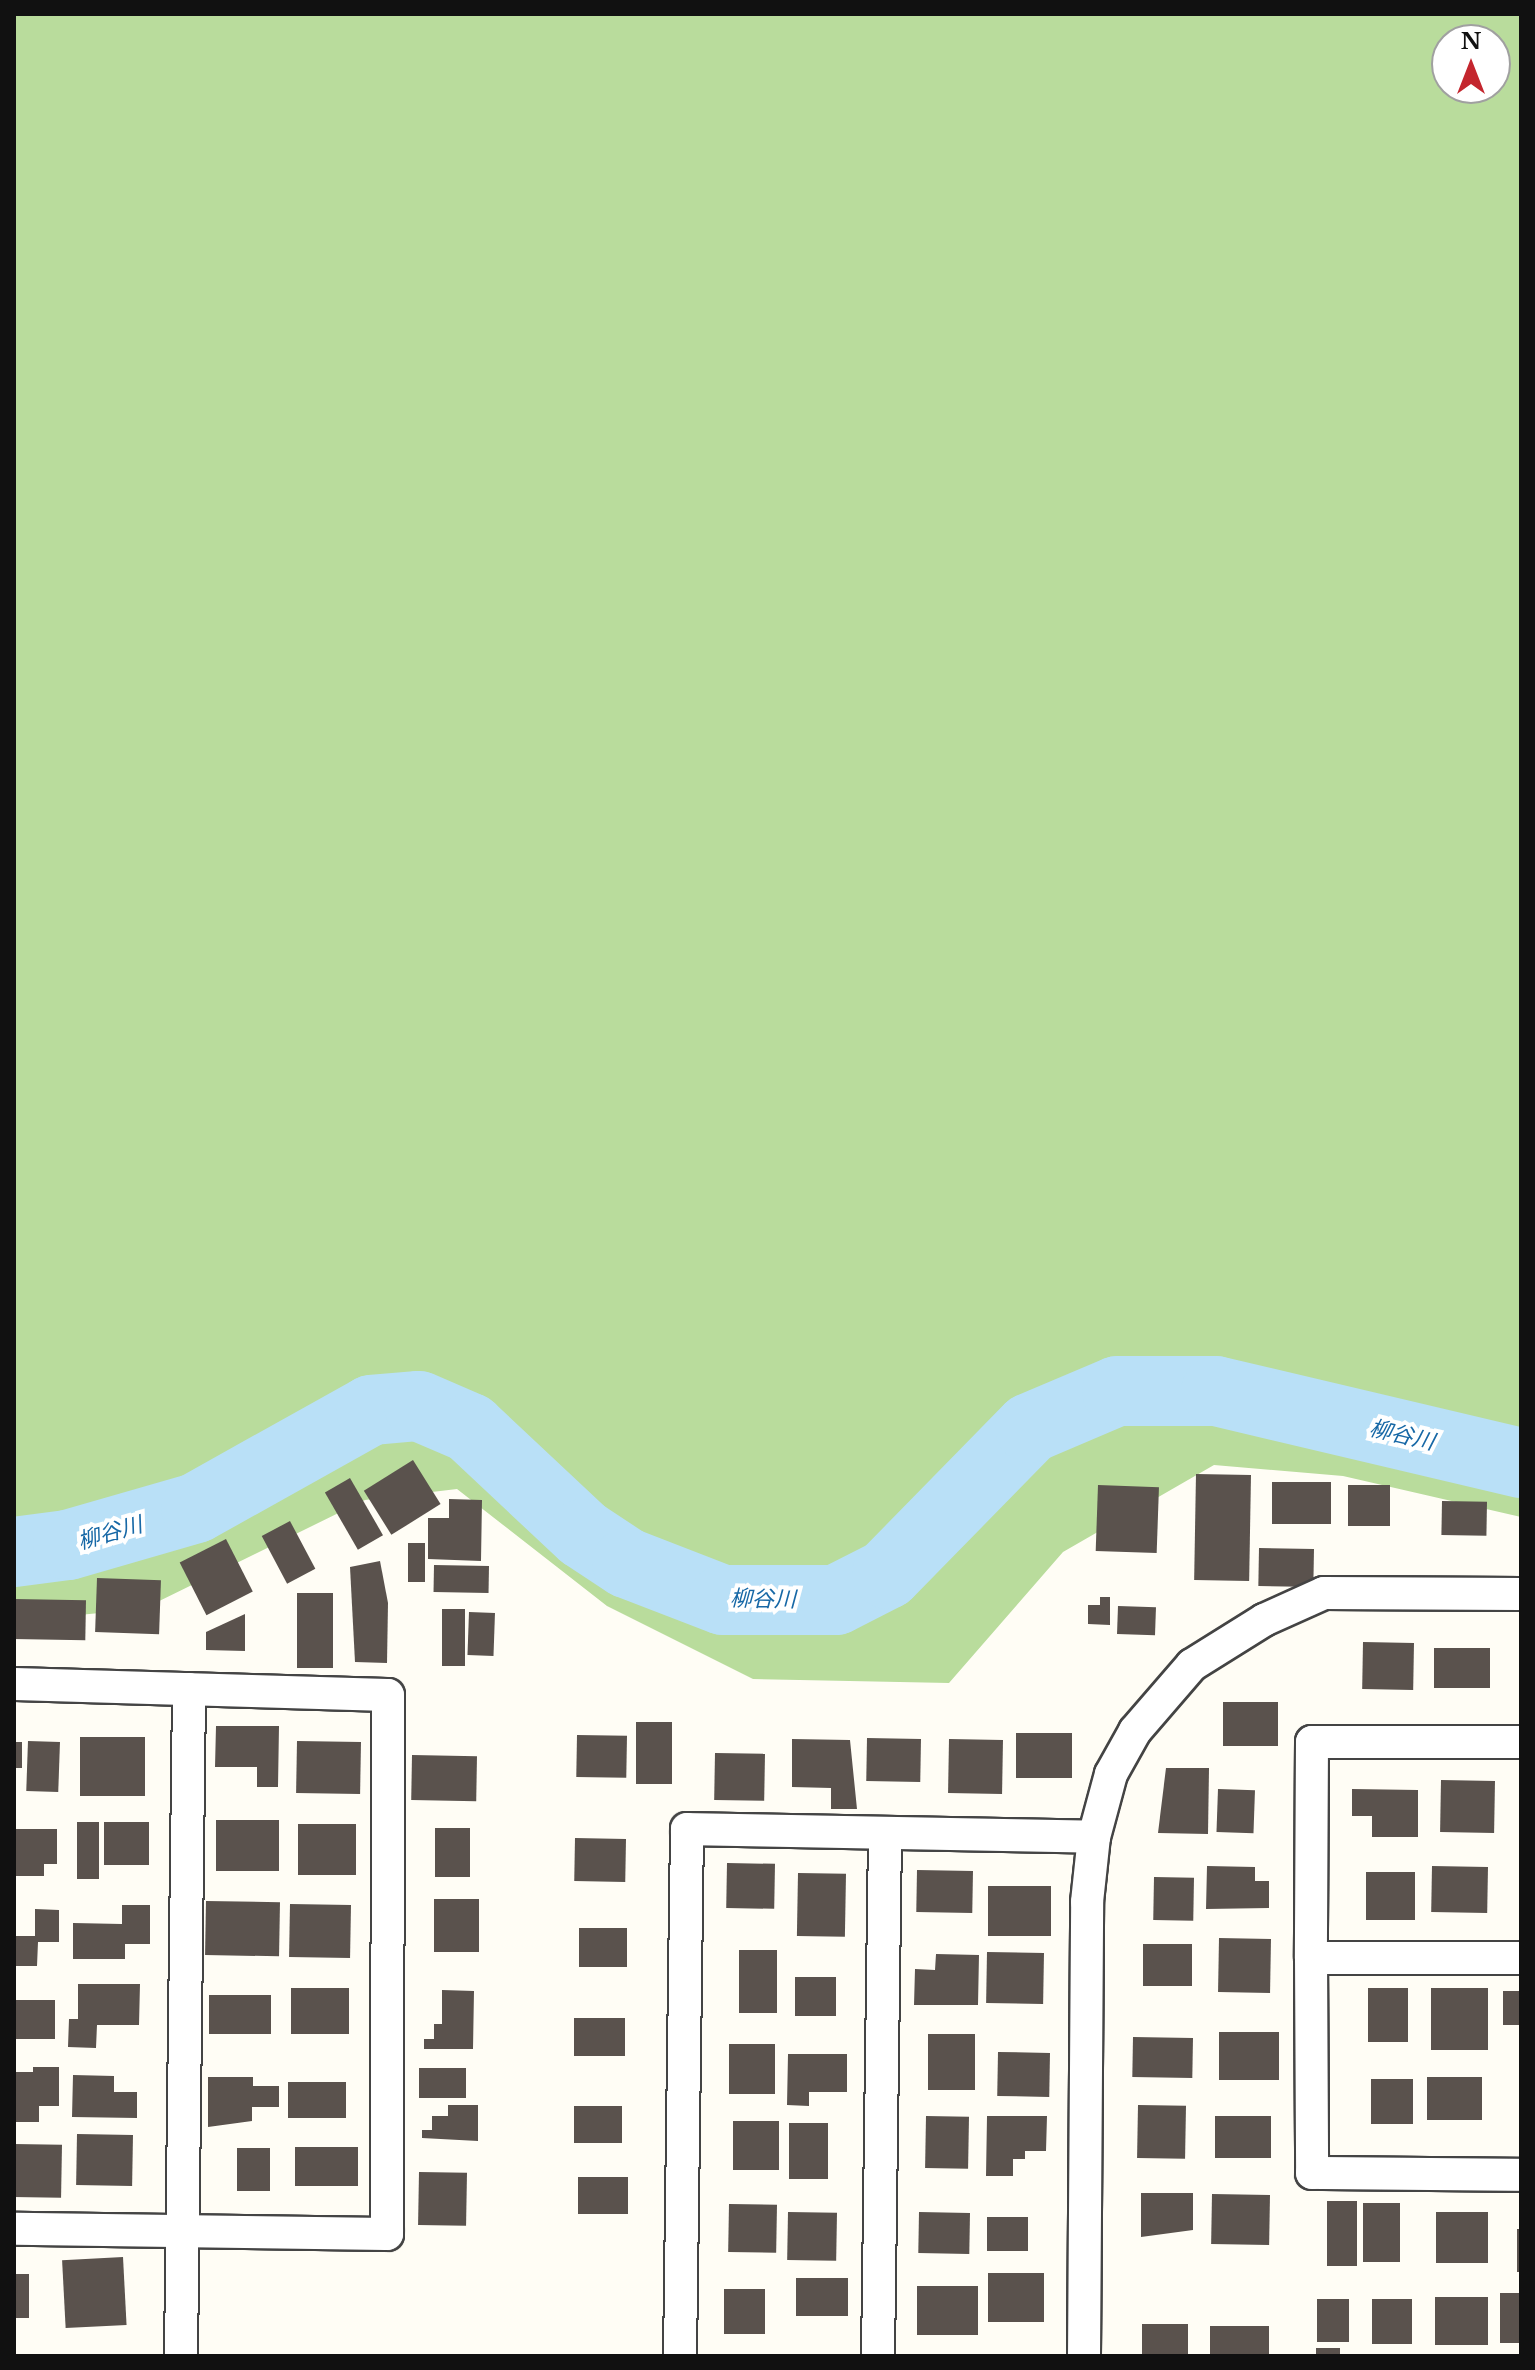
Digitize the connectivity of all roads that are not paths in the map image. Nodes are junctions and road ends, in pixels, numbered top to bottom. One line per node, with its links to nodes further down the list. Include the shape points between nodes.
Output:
1 (1521, 1594): 6 (street, via 1324,1593 1264,1620 1192,1665 1135,1731 1111,1774)
2 (14, 1684): 3 (street)
3 (189, 1689): 11 (street); 11 (street, via 388,1695 387,2234)
4 (1521, 1742): 7 (street, via 1312,1742)
5 (885, 1835): 6 (street); 13 (street, via 687,1829); 14 (street)
6 (1094, 1837): 15 (street, via 1087,1902)
7 (1311, 1958): 8 (street); 9 (street, via 1312,2173)
8 (1521, 1958)
9 (1521, 2175)
10 (14, 2229): 11 (street)
11 (182, 2233): 12 (street)
12 (181, 2356)
13 (680, 2356)
14 (878, 2356)
15 (1084, 2356)

